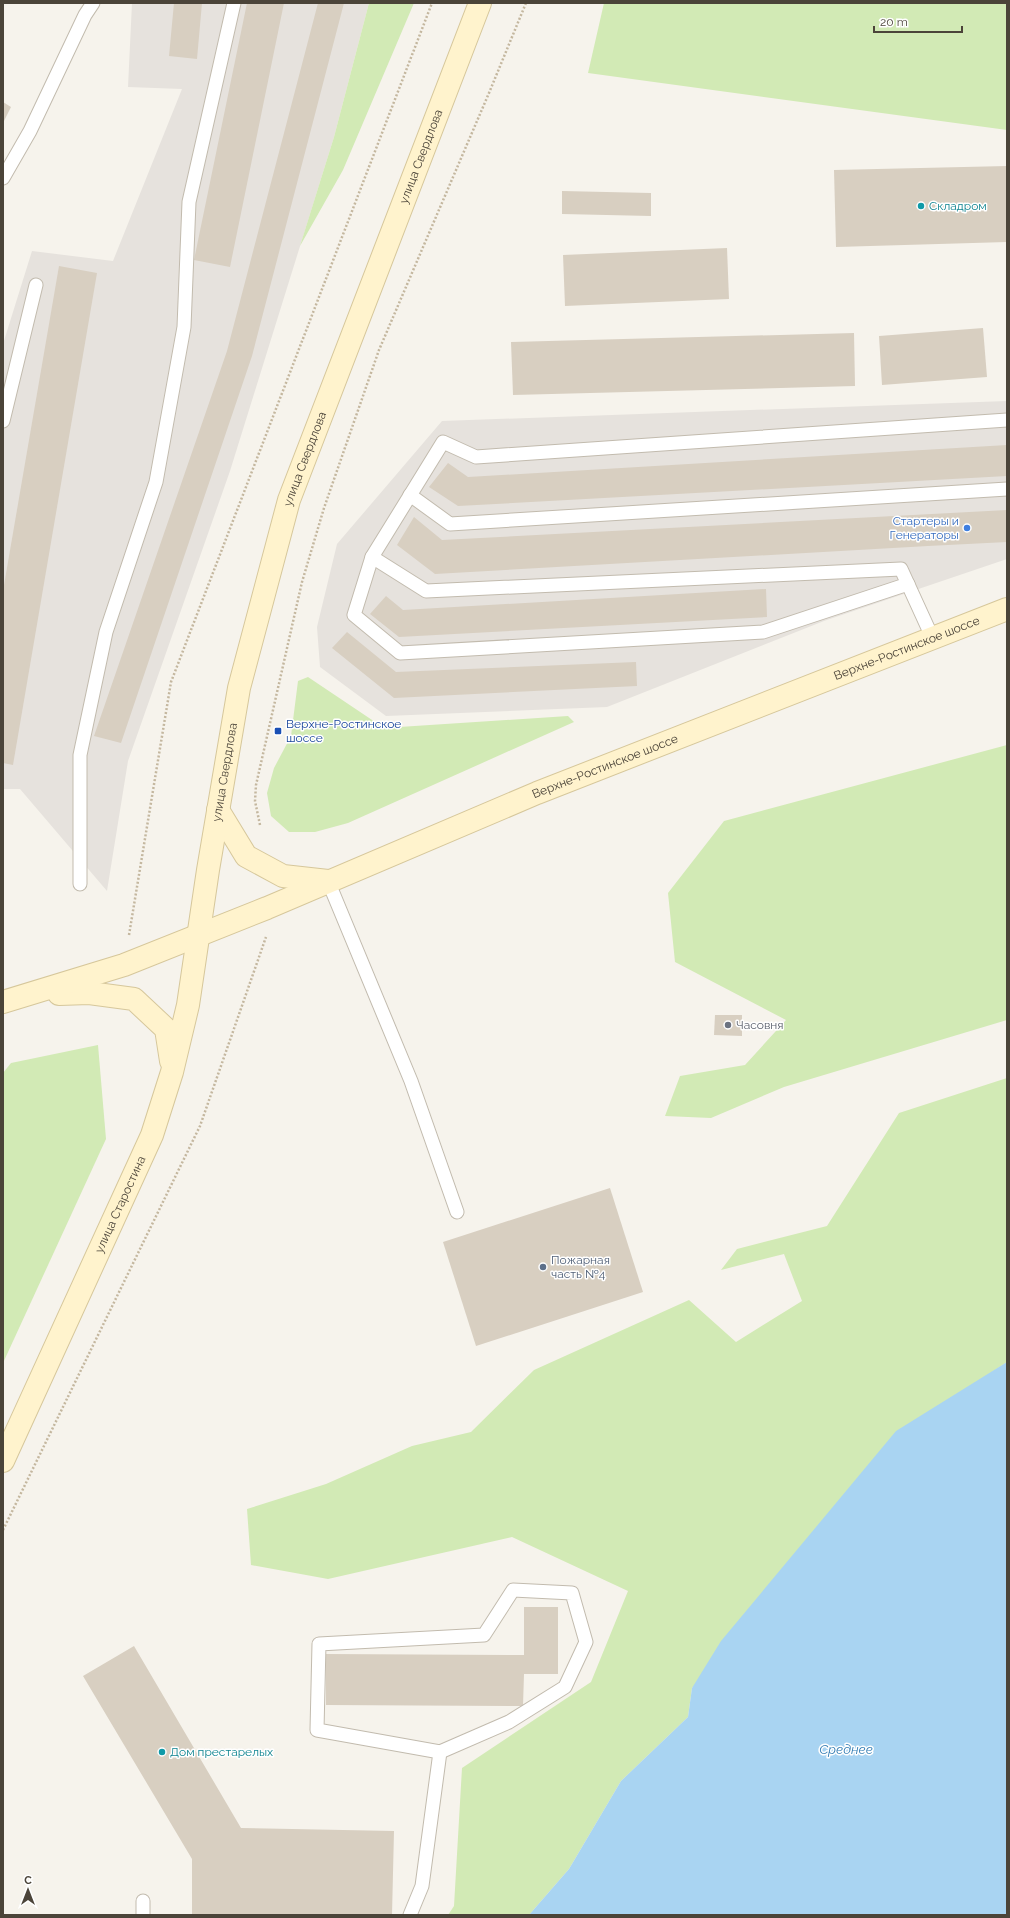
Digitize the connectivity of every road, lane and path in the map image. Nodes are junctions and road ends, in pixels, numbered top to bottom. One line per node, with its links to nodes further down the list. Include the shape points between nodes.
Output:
1 (93, 3): 6 (lane, via 30,131)
2 (234, 3): 19 (lane, via 189,202 184,327 156,482 106,632 80,755)
3 (432, 3): 22 (path, via 171,682)
4 (480, 3): 16 (main road, улица Свердлова, via 289,500 239,688)
5 (526, 3): 17 (path, via 379,350 324,508 302,582 256,785 255,801)
6 (3, 178)
7 (36, 285): 8 (lane)
8 (3, 420)
9 (1007, 420): 11 (lane, via 476,457 443,442)
10 (1007, 489): 11 (lane, via 450,524)
11 (410, 495): 12 (lane)
12 (372, 557): 13 (lane, via 426,591 901,569); 13 (lane, via 354,616 400,654 763,632)
13 (908, 584): 15 (lane)
14 (1007, 609): 15 (main road, Верхне-Ростинское шоссе)
15 (933, 639): 18 (main road, Верхне-Ростинское шоссе, via 537,793)
16 (218, 810): 18 (main road, via 246,856 283,876); 21 (main road, улица Свердлова)
17 (262, 832)
18 (328, 882): 20 (main road, Верхне-Ростинское шоссе); 26 (lane, via 411,1081)
19 (80, 884)
20 (267, 908): 21 (main road, Верхне-Ростинское шоссе); 28 (path, via 265,942 200,1126)
21 (199, 934): 22 (main road, Верхне-Ростинское шоссе); 25 (main road, улица Старостина, via 188,1005)
22 (124, 965): 23 (main road, Верхне-Ростинское шоссе)
23 (28, 996): 24 (main road, Верхне-Ростинское шоссе); 25 (main road, via 89,992 134,999 166,1028)
24 (3, 1002)
25 (172, 1072): 27 (main road, улица Старостина, via 152,1135)
26 (457, 1212)
27 (3, 1461)
28 (3, 1530)
29 (440, 1752): 29 (lane, via 509,1722 565,1687 586,1642 572,1593 513,1590 484,1635 319,1644 317,1730); 32 (lane, via 422,1886)
30 (143, 1900): 31 (lane)
31 (143, 1915)
32 (410, 1915)

